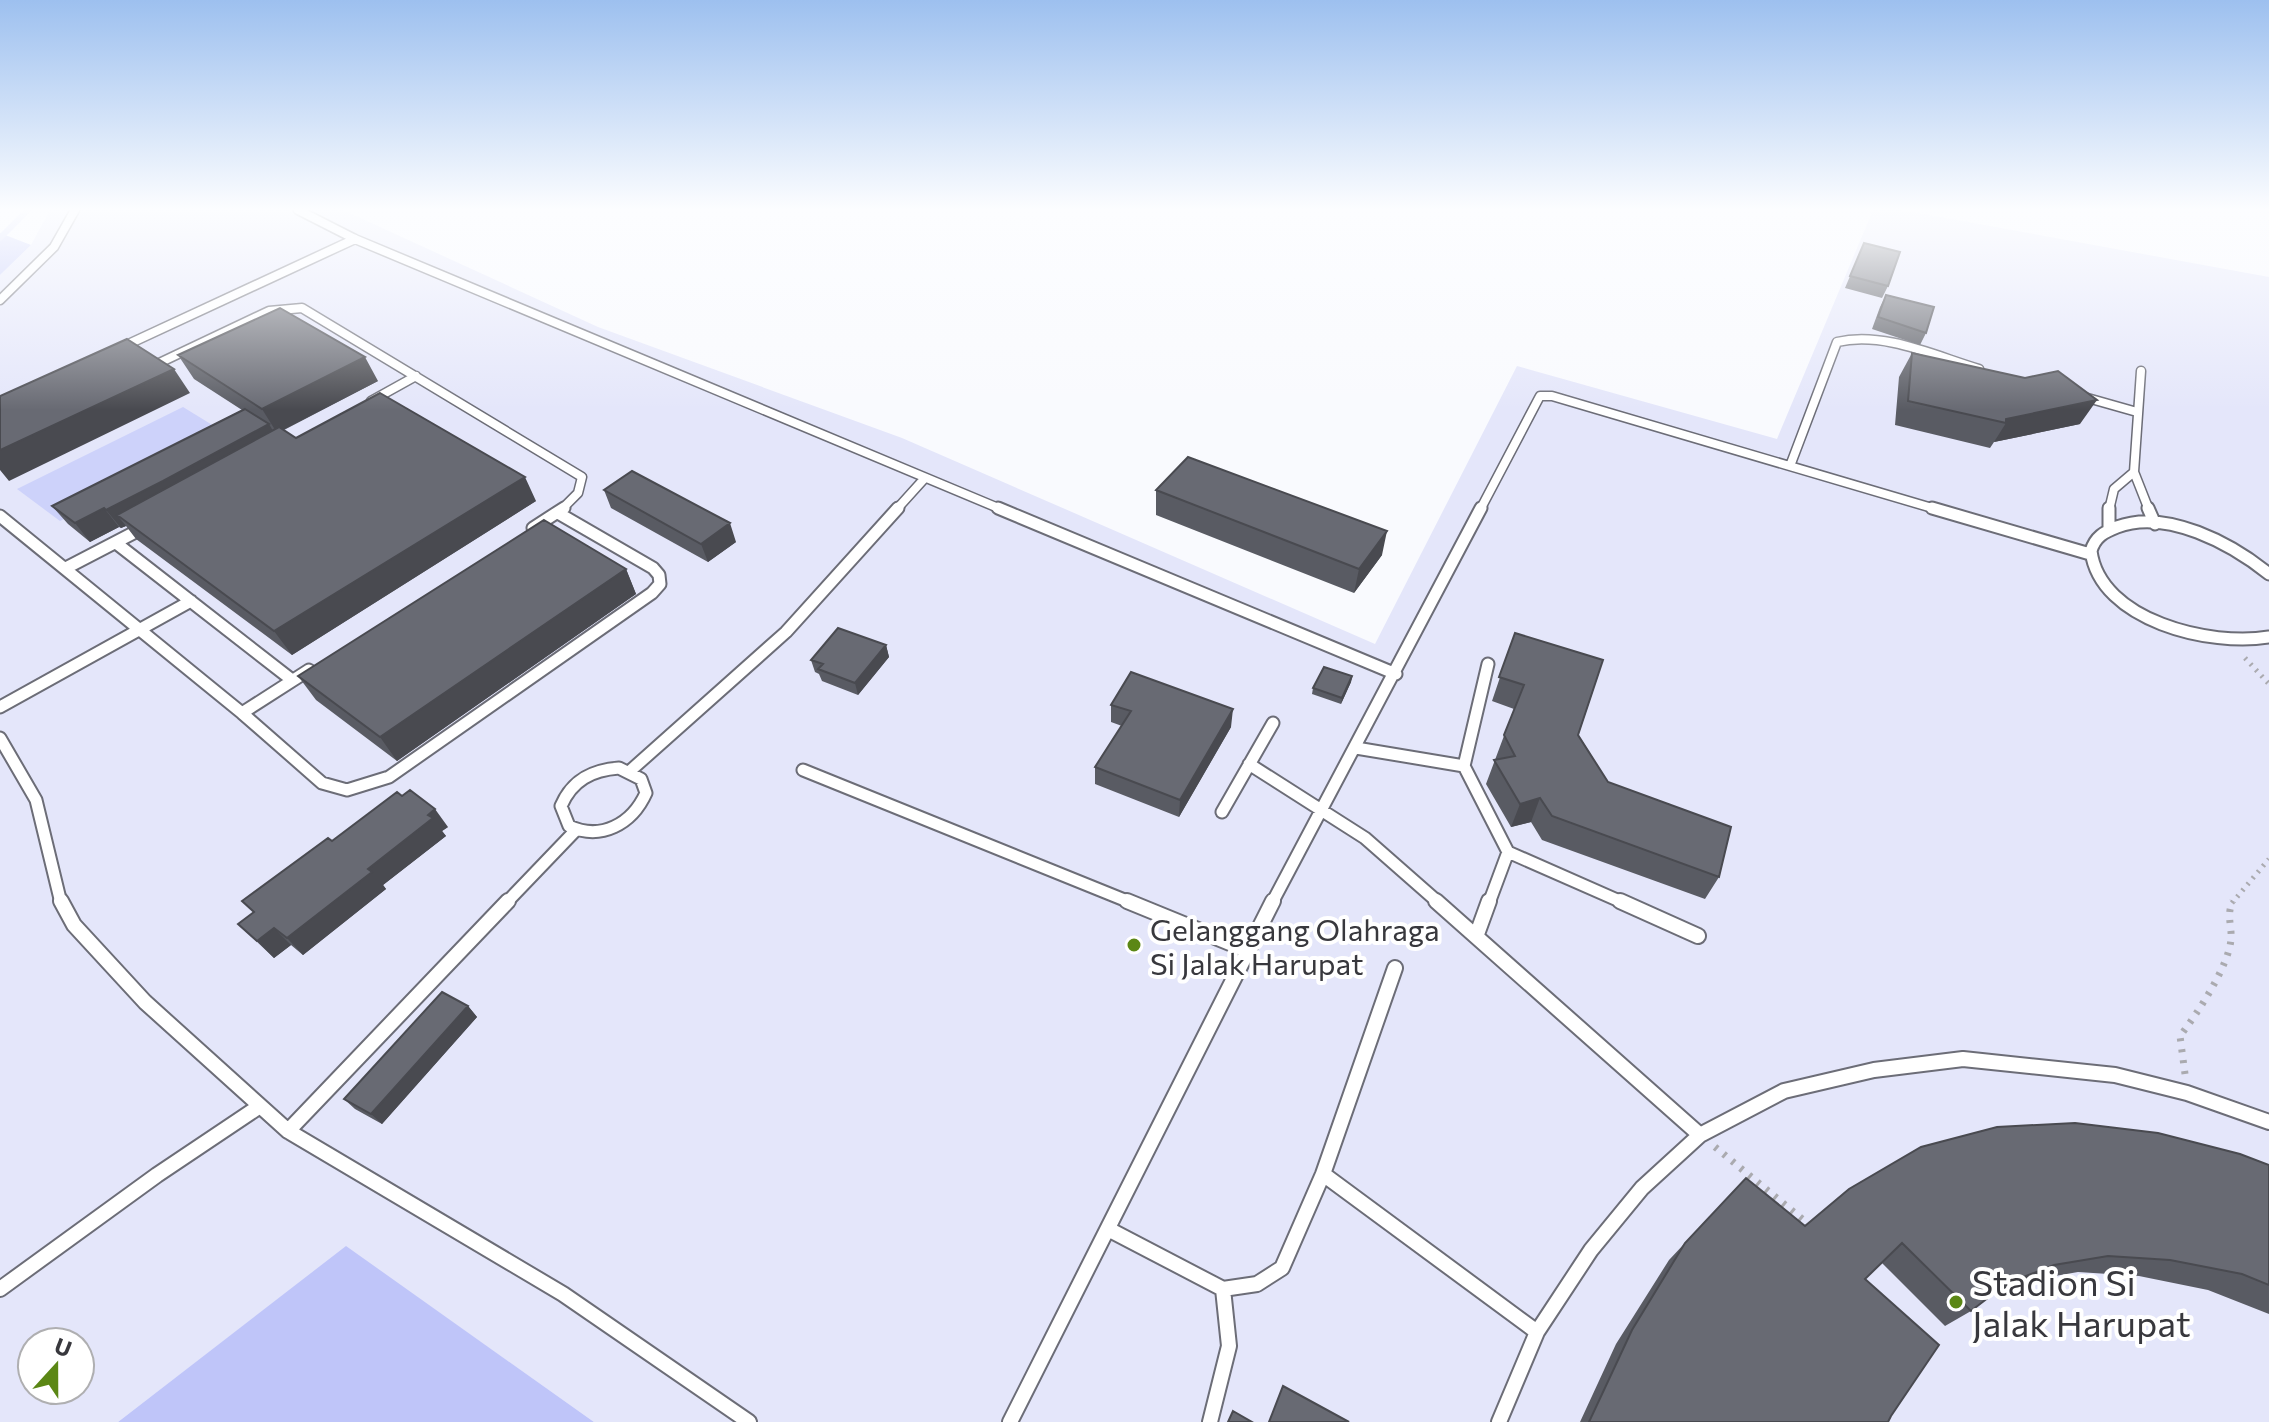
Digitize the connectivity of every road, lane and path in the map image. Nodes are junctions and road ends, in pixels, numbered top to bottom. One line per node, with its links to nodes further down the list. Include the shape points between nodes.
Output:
1 (24, 276): 4 (lane)
2 (274, 276): 5 (lane)
3 (444, 276): 15 (lane)
4 (0, 300)
5 (111, 352)
6 (155, 365): 9 (lane, via 288,307 302,308)
7 (1988, 371): 13 (lane, via 1847,337 1837,342)
8 (2141, 371): 12 (lane)
9 (416, 376): 11 (lane); 16 (lane, via 582,477 579,492)
10 (2077, 396): 12 (lane)
11 (361, 406)
12 (2137, 412): 14 (lane)
13 (1790, 466): 23 (lane); 32 (lane, via 1540,396)
14 (2134, 472): 19 (lane); 20 (lane, via 2118,481 2109,497)
15 (924, 479): 32 (lane); 43 (lane, via 786,632)
16 (558, 513): 21 (lane); 36 (lane, via 653,568 660,584 389,777 347,790 322,783)
17 (0, 516): 24 (lane)
18 (157, 520): 22 (lane)
19 (2155, 524): 20 (lane); 25 (lane, via 2215,540)
20 (2109, 529): 23 (lane, via 2095,539)
21 (518, 538)
22 (116, 543): 24 (lane); 26 (lane)
23 (2090, 554): 29 (lane, via 2095,572 2134,610 2187,633)
24 (66, 568): 27 (lane)
25 (2269, 574)
26 (191, 601): 27 (lane); 33 (lane)
27 (140, 630): 35 (lane); 36 (lane)
28 (2269, 637): 29 (lane)
29 (2231, 643): 34 (path)
30 (318, 663): 33 (lane)
31 (1488, 664): 41 (lane)
32 (1396, 674): 39 (lane)
33 (292, 680): 36 (lane)
34 (2269, 684)
35 (0, 707)
36 (242, 713)
37 (1273, 723): 40 (lane)
38 (0, 738): 54 (lane, via 36,800 62,907 74,925 145,1002)
39 (1356, 748): 41 (lane); 44 (lane)
40 (1249, 764): 44 (lane); 45 (lane)
41 (1464, 766): 47 (lane)
42 (803, 770): 51 (lane)
43 (630, 771): 46 (lane, via 606,769 571,787 564,796 562,816); 46 (lane, via 646,793 636,813 614,829)
44 (1322, 808): 49 (lane); 51 (lane)
45 (1222, 812)
46 (576, 830): 56 (lane)
47 (1508, 852): 49 (lane); 50 (lane)
48 (2269, 859): 53 (path, via 2231,904 2231,940 2206,1002 2180,1036)
49 (1477, 934): 57 (lane)
50 (1698, 936)
51 (1247, 950): 60 (lane)
52 (1395, 968): 58 (lane)
53 (2187, 1093): 55 (lane); 57 (lane, via 2115,1075 1963,1059 1874,1070 1784,1091)
54 (260, 1106): 56 (lane); 61 (lane)
55 (2269, 1122)
56 (288, 1131): 64 (lane, via 563,1294)
57 (1700, 1135): 59 (path); 63 (lane, via 1642,1188 1591,1250)
58 (1323, 1174): 62 (lane, via 1282,1268 1257,1284); 63 (lane)
59 (1807, 1223)
60 (1108, 1229): 62 (lane); 65 (lane)
61 (0, 1289)
62 (1223, 1289): 66 (lane, via 1229,1346)
63 (1537, 1332): 67 (lane)
64 (749, 1422)
65 (1010, 1422)
66 (1210, 1422)
67 (1499, 1422)

